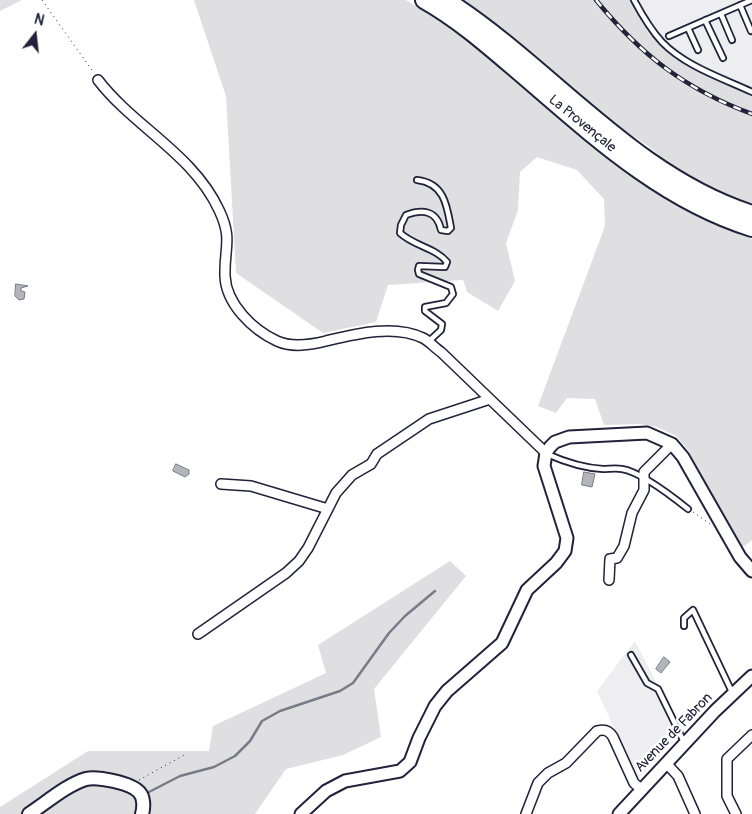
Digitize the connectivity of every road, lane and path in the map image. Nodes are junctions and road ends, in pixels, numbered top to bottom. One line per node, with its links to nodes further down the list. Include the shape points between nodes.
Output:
1 (42, 0): 15 (path)
2 (424, 0): 19 (highway, La Provençale, via 472,32 597,138 656,182 698,206)
3 (446, 0): 18 (highway, La Provençale, via 479,21 645,158 700,193)
4 (634, 0): 16 (lane, via 663,44 709,72)
5 (752, 0): 6 (lane)
6 (740, 5): 7 (lane); 10 (lane)
7 (721, 14): 8 (lane); 12 (lane)
8 (705, 20): 9 (lane); 14 (lane)
9 (688, 28): 11 (lane); 13 (lane)
10 (752, 32)
11 (668, 36)
12 (732, 40)
13 (698, 50)
14 (723, 58)
15 (98, 80): 20 (street, via 110,96 202,181 226,224 225,276 229,295 260,332 279,342 305,346 354,334 398,332)
16 (752, 92)
17 (417, 180): 20 (lane, via 428,182 443,195 451,228 441,230 434,215 419,210 406,215 401,225 400,232 410,241 447,262 445,267 419,266 418,270 419,274 452,287 453,294 446,303 425,307 442,324 441,330)
18 (752, 214)
19 (752, 228)
20 (428, 342): 21 (street)
21 (490, 399): 23 (street); 26 (street, via 429,419 377,454 371,464 352,475 336,493)
22 (672, 444): 23 (street, via 646,433 604,434 561,439); 24 (street); 28 (street, via 683,457)
23 (546, 453): 24 (lane, via 566,463 622,469); 44 (street, via 546,478 567,538 561,557 527,590 502,643 447,691 435,706 405,768 345,781 326,791)
24 (643, 477): 27 (lane); 30 (street, via 644,490 632,513 624,546 617,558 610,559)
25 (222, 484): 26 (street, via 251,486)
26 (328, 509): 32 (street, via 299,561)
27 (688, 509): 28 (path)
28 (727, 536): 29 (street)
29 (752, 571)
30 (609, 580)
31 (684, 626): 35 (lane, via 684,618 693,610)
32 (198, 634)
33 (631, 655): 37 (lane, via 648,683 658,689)
34 (752, 676): 35 (street, Avenue de Fabron)
35 (733, 694): 37 (street, Avenue de Fabron)
36 (752, 735): 48 (street, via 727,759 727,796)
37 (684, 743): 39 (street, Avenue de Fabron)
38 (186, 754): 40 (path, via 137,781)
39 (666, 763): 41 (street, Avenue de Fabron); 47 (street, via 678,776)
40 (132, 787): 42 (main road, via 107,780 85,779); 43 (main road, via 142,798)
41 (641, 789): 45 (street, via 634,782 610,733 597,731 566,763 538,783); 46 (street, Avenue de Fabron)
42 (29, 814)
43 (142, 814)
44 (301, 814)
45 (526, 814)
46 (620, 814)
47 (695, 814)
48 (736, 814)

